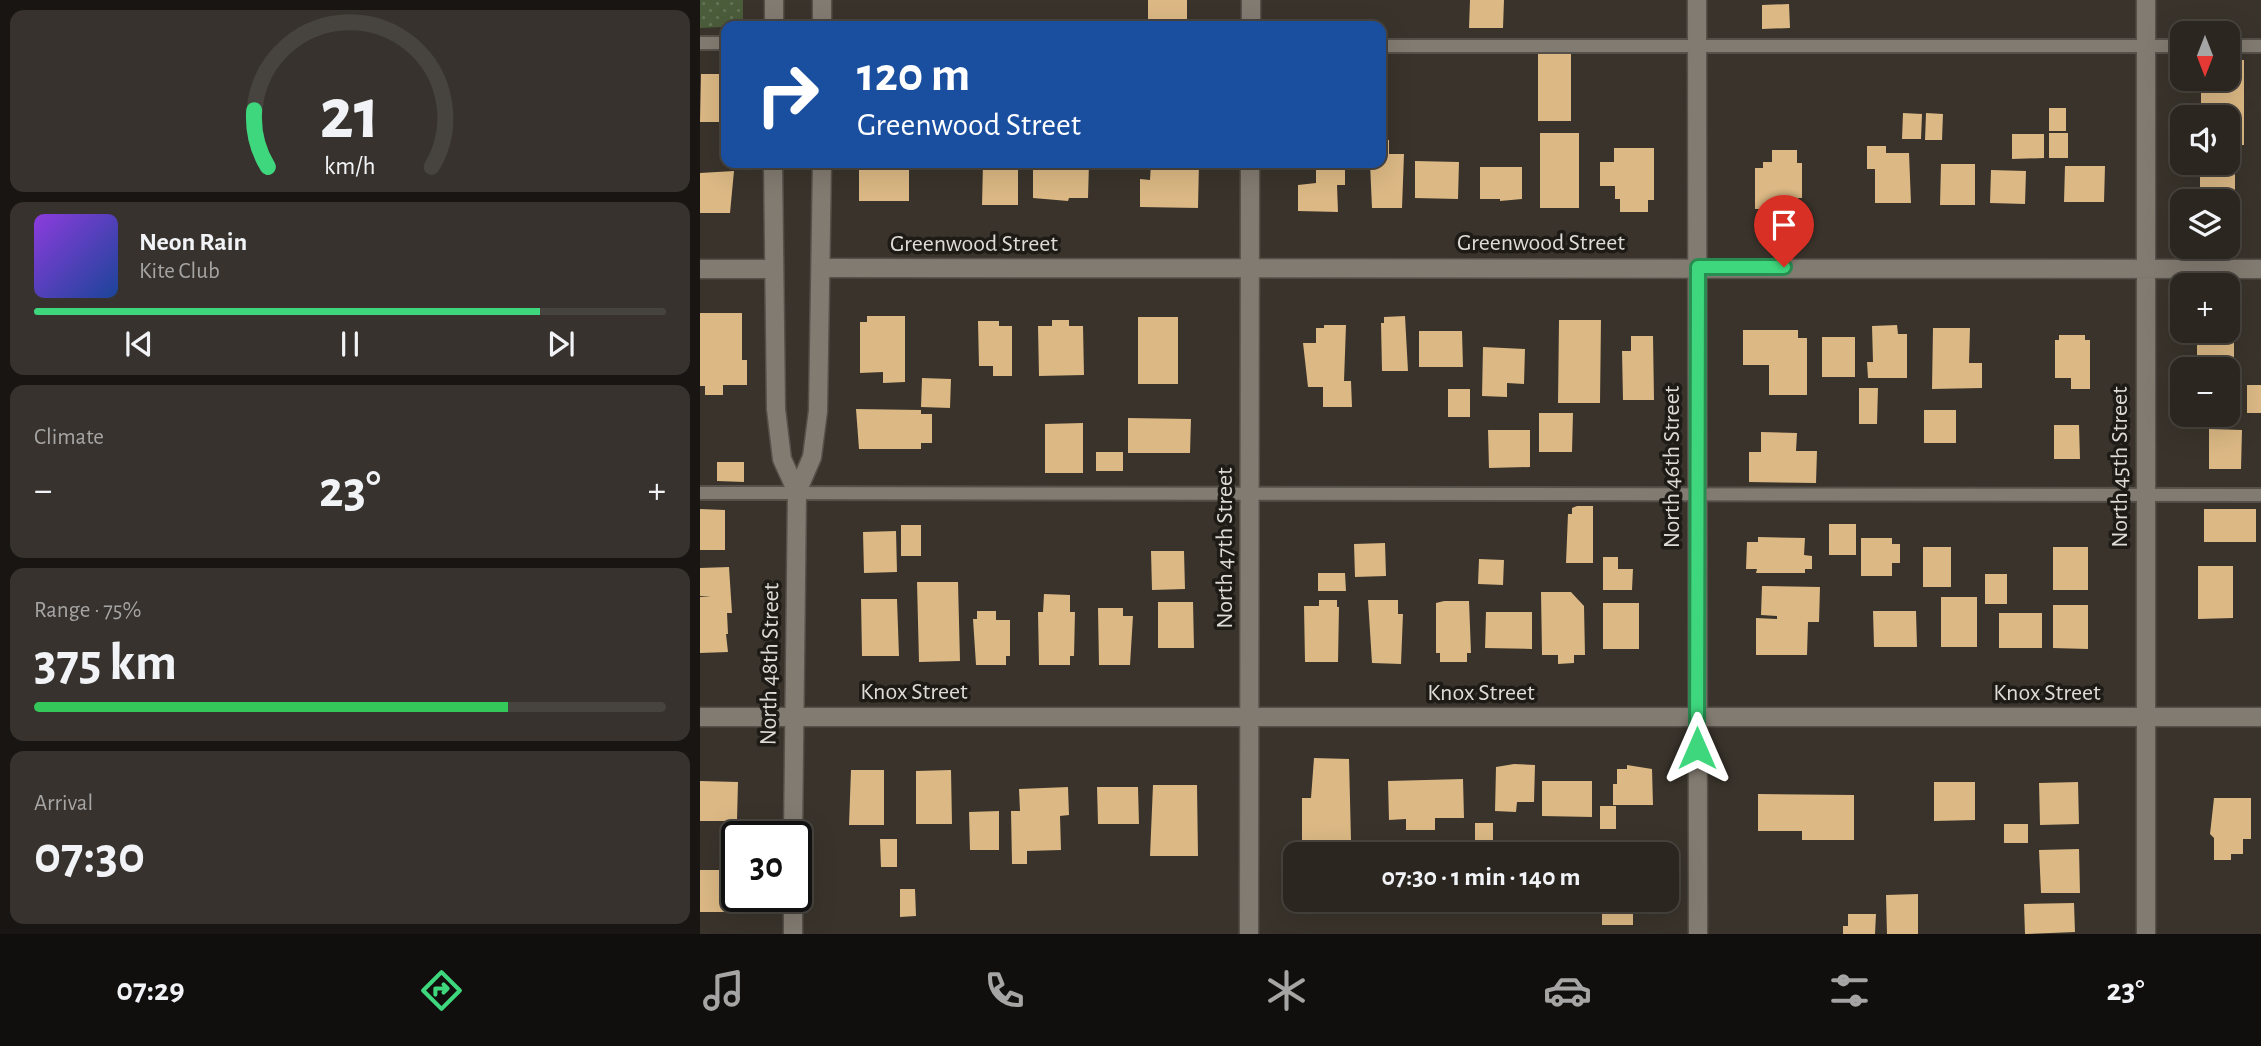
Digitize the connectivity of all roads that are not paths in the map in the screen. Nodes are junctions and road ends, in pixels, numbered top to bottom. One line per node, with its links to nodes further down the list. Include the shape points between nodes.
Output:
1 (774, 0): 6 (street)
2 (822, 0): 7 (street)
3 (1251, 0): 8 (street)
4 (1697, 0): 16 (street, North 46th Street)
5 (2146, 0): 12 (street, North 45th Street)
6 (774, 21)
7 (822, 21)
8 (1251, 21)
9 (700, 43): 10 (lane)
10 (721, 43)
11 (1386, 46): 16 (lane)
12 (2147, 46): 13 (lane); 16 (lane); 25 (street, North 45th Street)
13 (2170, 46)
14 (2240, 46): 15 (lane)
15 (2261, 46)
16 (1698, 47): 20 (street, North 46th Street)
17 (773, 168): 23 (street, North 48th Street)
18 (822, 168): 21 (street, North 48th Street)
19 (1250, 168): 24 (street, North 47th Street)
20 (1698, 267): 24 (street, Greenwood Street); 25 (street, Greenwood Street); 30 (street, North 46th Street)
21 (821, 268): 24 (street, Greenwood Street); 28 (street, North 48th Street, via 818,411 812,457)
22 (700, 269): 23 (street)
23 (773, 269): 28 (street, North 48th Street, via 776,409 782,459)
24 (1250, 269): 29 (street, North 47th Street)
25 (2146, 269): 26 (street, Greenwood Street); 31 (street, North 45th Street)
26 (2261, 269)
27 (700, 492): 28 (lane)
28 (797, 492): 29 (lane); 34 (street, North 48th Street)
29 (1250, 493): 30 (lane); 35 (street, North 47th Street)
30 (1697, 493): 31 (lane); 38 (street, North 46th Street)
31 (2144, 495): 32 (lane); 36 (street, North 45th Street)
32 (2261, 495)
33 (700, 717): 34 (street, Knox Street)
34 (793, 717): 35 (street, Knox Street); 39 (street, North 48th Street)
35 (1248, 717): 38 (street, Knox Street); 42 (street, North 47th Street)
36 (2146, 717): 37 (street, Knox Street); 38 (street, Knox Street); 44 (street, North 45th Street)
37 (2261, 717)
38 (1697, 718): 43 (street, North 46th Street)
39 (793, 821)
40 (793, 912): 41 (street)
41 (793, 934)
42 (1250, 934)
43 (1698, 934)
44 (2146, 934)

